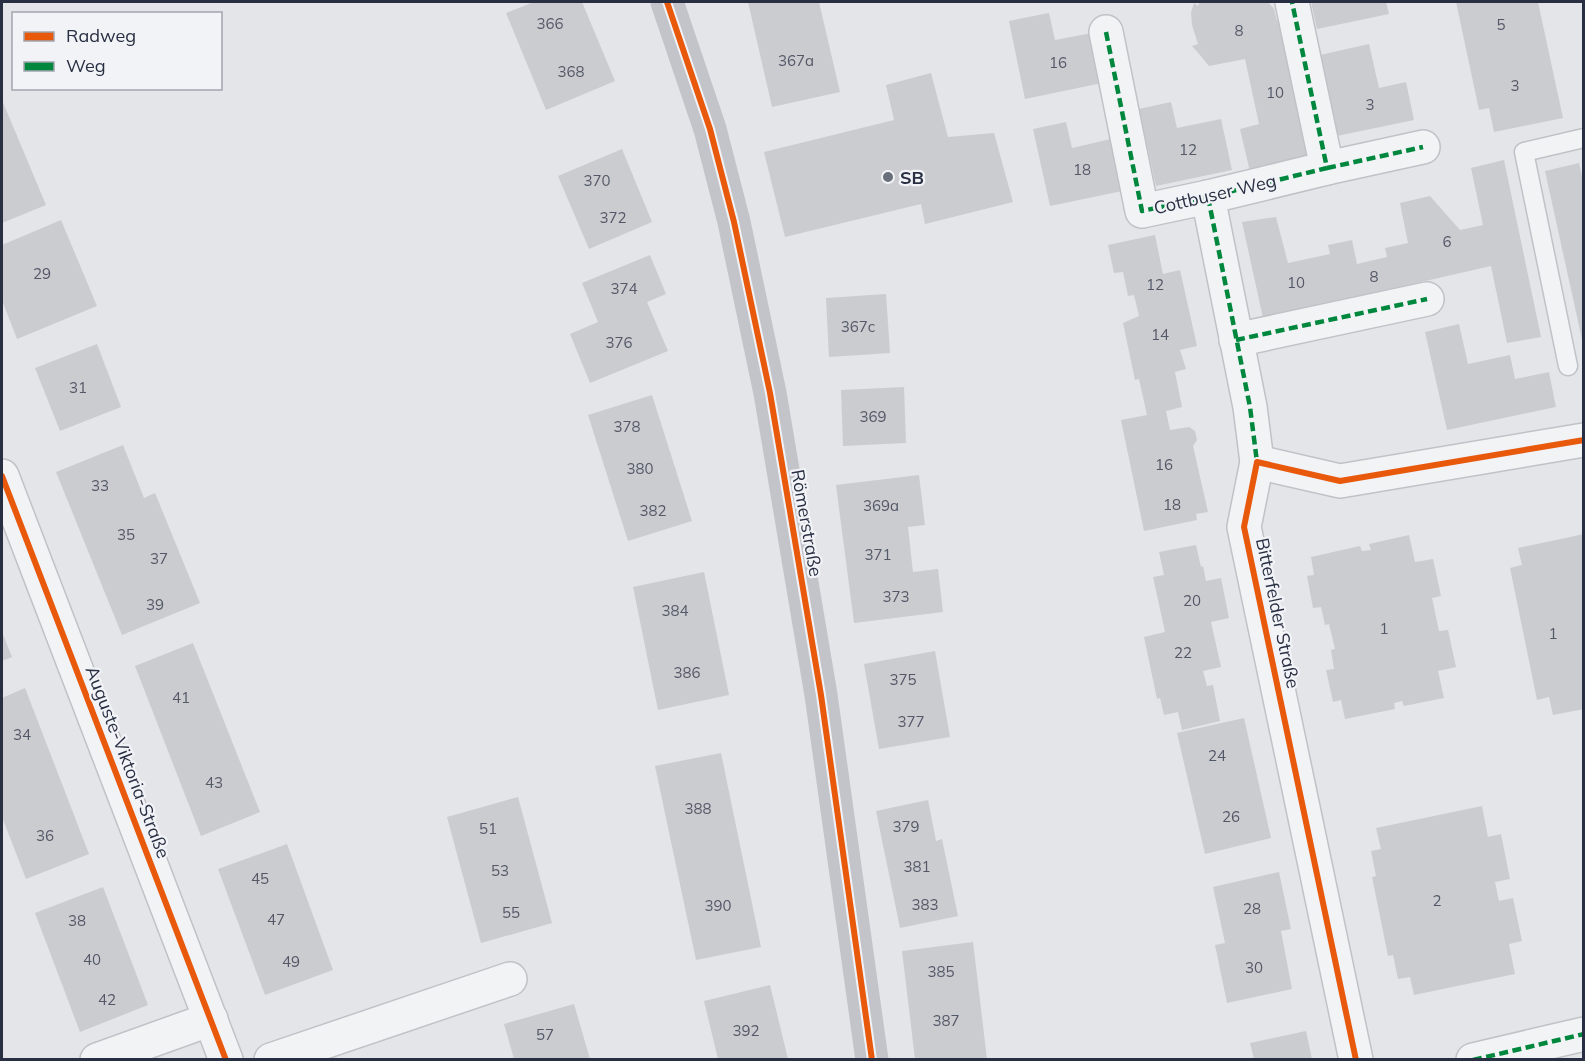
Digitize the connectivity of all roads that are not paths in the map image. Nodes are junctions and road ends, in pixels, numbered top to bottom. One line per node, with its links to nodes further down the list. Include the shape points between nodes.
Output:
1 (667, 2): 20 (main road, Römerstraße, via 710,129 770,393 821,695)
2 (1292, 2): 6 (street)
3 (1106, 32): 7 (street, Cottbuser Weg, via 1142,211)
4 (1584, 138): 10 (lane, via 1524,153)
5 (1423, 147): 6 (street, Cottbuser Weg)
6 (1327, 168): 7 (street, Cottbuser Weg)
7 (1208, 197): 9 (street, Bitterfelder Straße)
8 (1427, 299): 9 (street)
9 (1236, 340): 12 (street, Bitterfelder Straße)
10 (1568, 366)
11 (1584, 440): 12 (street, via 1340,481)
12 (1257, 462): 21 (street, Bitterfelder Straße, via 1244,527)
13 (2, 476): 15 (street, Auguste-Viktoria-Straße)
14 (510, 979): 19 (street)
15 (211, 1019): 17 (street); 18 (street, Auguste-Viktoria-Straße)
16 (1584, 1034): 22 (street)
17 (97, 1059)
18 (226, 1059)
19 (271, 1059)
20 (872, 1059)
21 (1356, 1059)
22 (1473, 1059)

